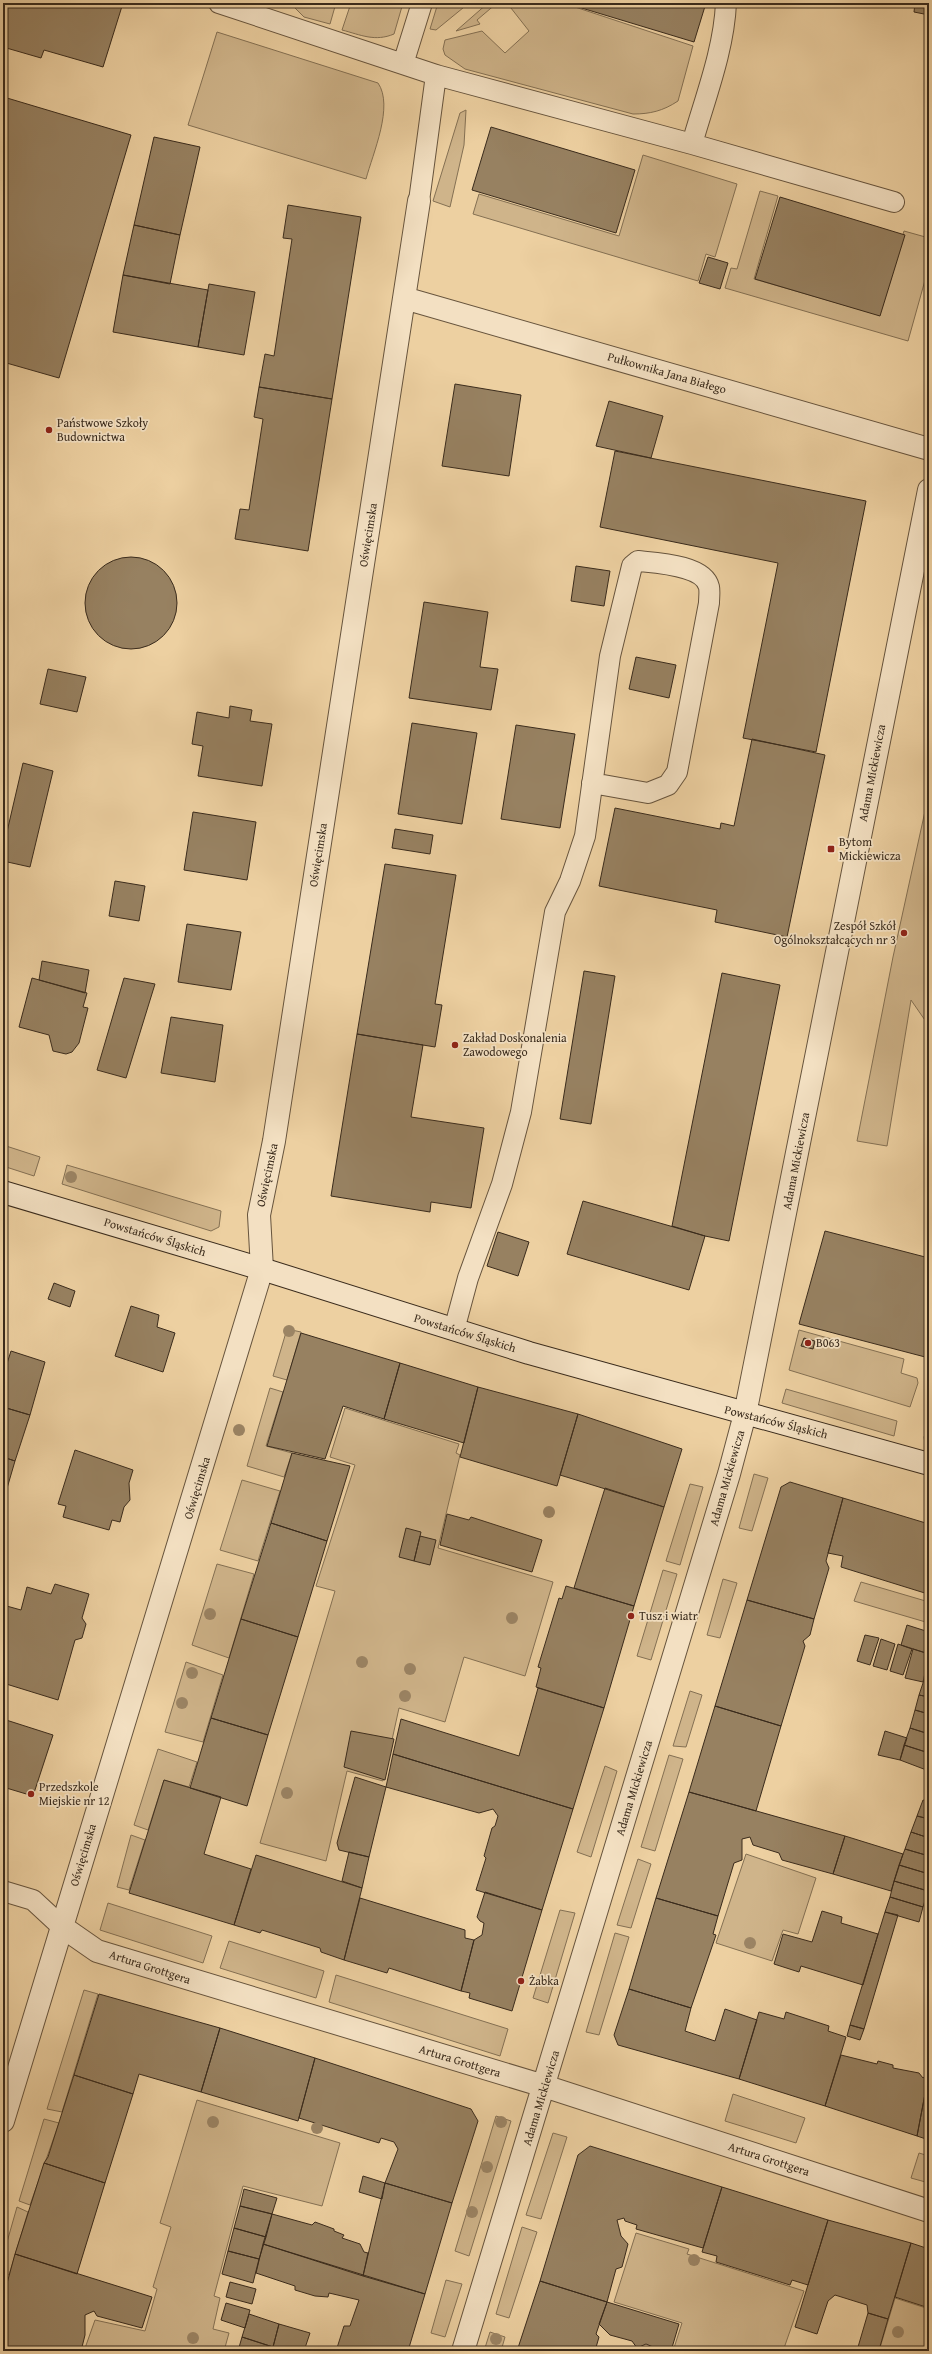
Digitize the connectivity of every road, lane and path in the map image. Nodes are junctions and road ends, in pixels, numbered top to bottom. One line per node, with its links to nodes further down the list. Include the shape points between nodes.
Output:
1 (219, 3): 4 (lane)
2 (422, 3): 4 (lane)
3 (726, 3): 6 (lane, via 718,51)
4 (403, 64): 5 (lane)
5 (436, 75): 6 (lane); 7 (lane)
6 (692, 144): 8 (lane)
7 (419, 201): 9 (street, Oświęcimska)
8 (894, 202)
9 (404, 298): 10 (street, Pułkownika Jana Białego); 14 (street, Oświęcimska, via 274,1141 259,1215)
10 (929, 449)
11 (929, 490): 16 (street, Adama Mickiewicza)
12 (592, 783): 12 (lane, via 610,656 632,566 638,561 675,566 700,574 709,587 709,603 677,772 668,785 648,793); 15 (lane, via 585,836 570,881 555,912 520,1112 504,1176 468,1278)
13 (3, 1192): 14 (street, Powstańców Śląskich)
14 (262, 1269): 15 (street, Powstańców Śląskich); 19 (street, Oświęcimska)
15 (454, 1330): 16 (street, Powstańców Śląskich)
16 (745, 1414): 17 (street, Powstańców Śląskich, via 802,1427); 20 (street, Adama Mickiewicza)
17 (929, 1464)
18 (3, 1891): 19 (lane, Artura Grottgera, via 34,1900)
19 (61, 1926): 20 (street, Artura Grottgera, via 97,1951); 21 (street, Oświęcimska)
20 (544, 2086): 22 (street, Artura Grottgera); 23 (street, Adama Mickiewicza)
21 (3, 2121)
22 (929, 2211)
23 (463, 2351)

